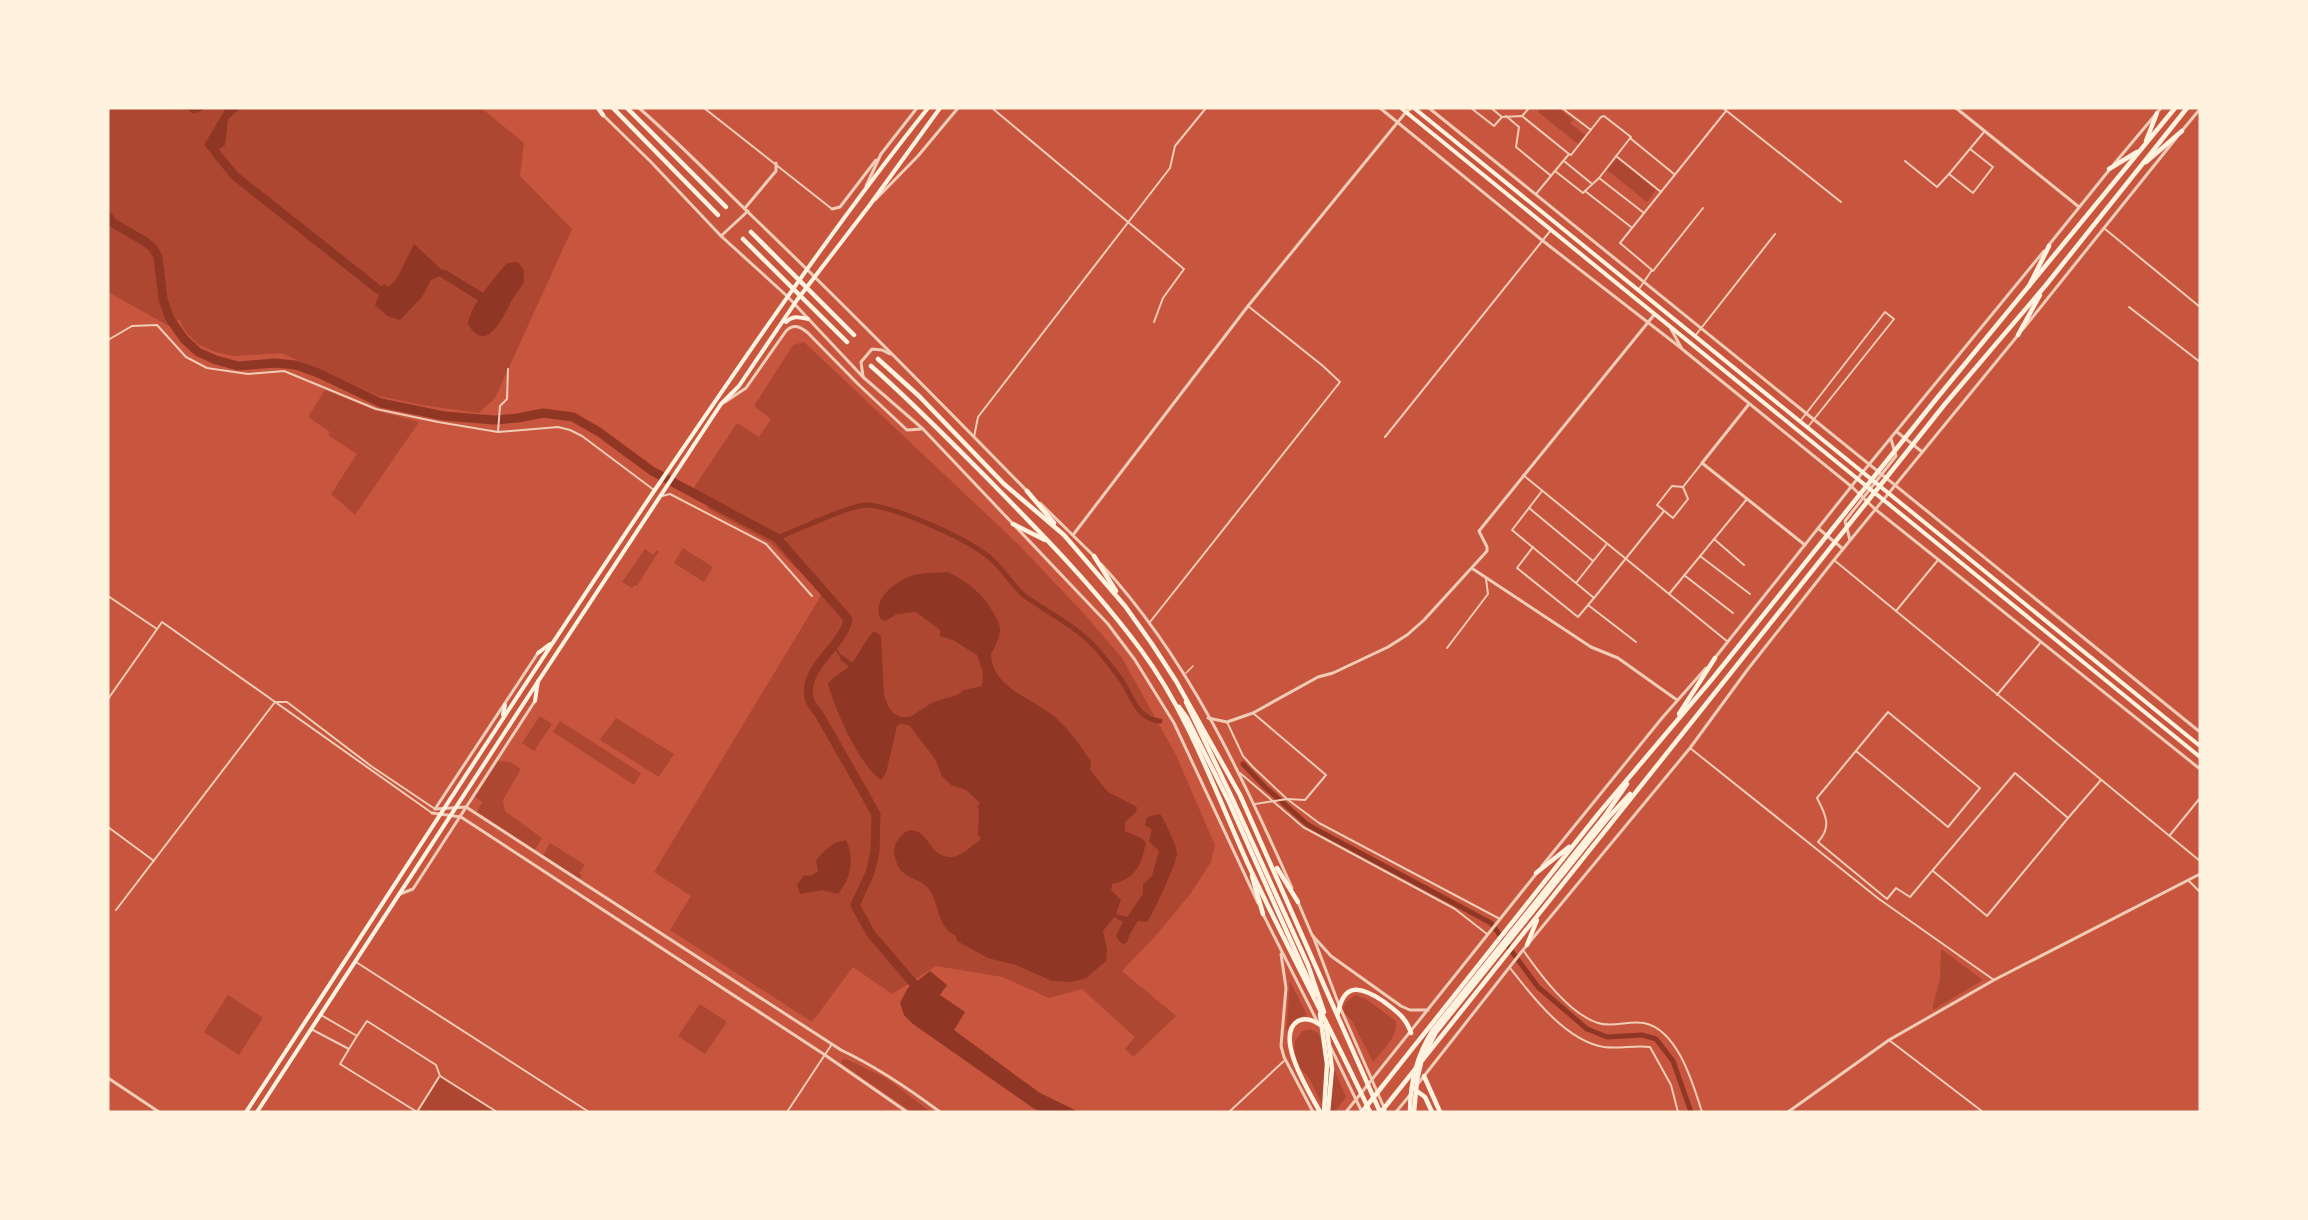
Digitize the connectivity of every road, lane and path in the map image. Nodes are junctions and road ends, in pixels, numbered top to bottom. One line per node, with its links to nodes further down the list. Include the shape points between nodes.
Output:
1 (597, 108): 28 (highway)
2 (613, 108): 65 (highway)
3 (627, 108): 59 (highway)
4 (639, 108): 63 (street)
5 (704, 108): 44 (street)
6 (917, 108): 39 (street)
7 (928, 108): 53 (main road)
8 (940, 108): 58 (main road)
9 (958, 108): 58 (street)
10 (992, 108): 66 (street)
11 (1206, 108): 66 (street, via 1175,146 1170,168)
12 (1380, 108): 32 (street)
13 (1401, 108): 24 (main road)
14 (1429, 108): 56 (street)
15 (1471, 108): 31 (street, via 1494,126)
16 (1491, 108): 31 (street)
17 (1529, 108): 30 (street)
18 (1562, 108): 33 (street)
19 (1723, 108): 26 (street)
20 (1956, 108): 34 (street)
21 (2161, 108): 27 (street)
22 (2175, 108): 37 (highway)
23 (2187, 108): 46 (highway)
24 (1410, 109): 32 (street); 69 (main road); 81 (main road)
25 (2200, 109): 35 (street)
26 (1726, 111): 49 (street); 57 (street)
27 (2157, 113): 37 (highway); 45 (street)
28 (603, 115): 72 (street)
29 (1506, 116): 30 (street); 31 (street); 50 (street, via 1519,127 1516,147)
30 (1522, 116): 40 (street)
31 (1502, 117)
32 (1398, 122): 74 (street); 85 (street)
33 (1591, 130): 36 (street, via 1604,116); 40 (street)
34 (1984, 131): 38 (street); 60 (street)
35 (2182, 131): 46 (highway); 68 (street)
36 (1630, 138): 41 (street); 49 (street)
37 (2143, 147): 45 (highway); 83 (highway)
38 (1970, 149): 48 (street); 48 (street, via 1993,167 1972,193)
39 (881, 154): 53 (street); 62 (street, via 840,207)
40 (1569, 154): 42 (street)
41 (1616, 156): 51 (street); 55 (street)
42 (1564, 161): 47 (street); 52 (street)
43 (1905, 161): 48 (street, via 1937,187)
44 (776, 163): 62 (street); 63 (street, via 776,171)
45 (2109, 169): 60 (street)
46 (2137, 170): 80 (highway)
47 (1556, 171): 50 (street); 54 (street)
48 (1949, 174)
49 (1675, 175): 55 (street)
50 (1551, 176): 56 (street)
51 (1599, 178): 52 (street); 64 (street)
52 (1591, 183): 54 (street)
53 (866, 186): 76 (main road)
54 (1585, 191): 67 (street)
55 (1661, 192): 64 (street)
56 (1536, 194): 79 (street)
57 (1841, 202)
58 (869, 206): 78 (main road)
59 (726, 207)
60 (2079, 207): 75 (street)
61 (1703, 208): 77 (street)
62 (832, 209)
63 (746, 210): 72 (street); 76 (street)
64 (1644, 213): 67 (street)
65 (718, 215)
66 (1126, 222): 90 (street, via 1184,269 1163,298); 116 (street, via 978,417)
67 (1632, 228): 77 (street, via 1621,246 1652,270)
68 (2105, 229): 87 (street); 96 (street)
69 (1551, 230): 74 (street); 88 (main road)
70 (751, 232): 95 (highway)
71 (1775, 234): 93 (street)
72 (721, 236): 82 (street)
73 (743, 239): 84 (highway)
74 (1543, 241): 91 (street); 117 (street)
75 (2049, 246): 83 (highway); 115 (street)
76 (806, 268): 78 (street); 82 (main road)
77 (1651, 274): 79 (street)
78 (813, 278): 84 (main road); 101 (street)
79 (1645, 283): 81 (street); 93 (street)
80 (2046, 285): 96 (highway); 206 (highway, via 1945,404)
81 (1638, 291): 97 (main road)
82 (788, 294): 84 (street); 130 (main road)
83 (2025, 294): 198 (highway)
84 (798, 302): 89 (street); 94 (main road); 99 (highway)
85 (1248, 306): 145 (street); 173 (street, via 1340,382)
86 (2129, 307): 103 (street)
87 (2200, 307)
88 (1654, 315): 91 (street); 92 (main road)
89 (808, 319): 94 (main road, via 790,318); 106 (street)
90 (1154, 322)
91 (1647, 323): 100 (street); 124 (street)
92 (1671, 328): 100 (street); 125 (main road)
93 (1701, 328): 97 (street); 109 (street)
94 (776, 334): 107 (main road)
95 (854, 334)
96 (2018, 335): 119 (street)
97 (1694, 336): 111 (main road)
98 (108, 340): 114 (street, via 132,326 157,325 186,357 207,368 248,374 284,371 376,410)
99 (847, 342)
100 (1682, 349): 108 (street)
101 (894, 356): 106 (street, via 872,349 861,362); 116 (street)
102 (878, 359): 144 (highway, via 1004,484)
103 (2200, 362)
104 (871, 366): 148 (highway, via 908,398)
105 (508, 369): 114 (street, via 507,399 500,406)
106 (863, 377): 113 (street)
107 (722, 404): 113 (street, via 746,388 786,331 795,326 808,333 907,430); 134 (main road)
108 (1749, 404): 120 (street); 129 (street)
109 (1806, 413): 110 (street); 110 (street, via 1885,312 1894,319); 111 (street)
110 (1814, 419): 112 (street); 121 (street)
111 (1799, 422): 112 (main road)
112 (1807, 428): 122 (main road)
113 (923, 429): 142 (street)
114 (498, 432): 130 (street, via 546,426 570,430)
115 (1897, 432): 118 (street); 119 (street)
116 (974, 437): 132 (street)
117 (1385, 437)
118 (1891, 439): 121 (street); 123 (street, via 1896,456)
119 (1921, 452): 127 (street)
120 (1702, 462): 128 (street); 136 (street)
121 (1870, 464): 122 (street); 123 (street)
122 (1862, 473): 125 (street); 126 (main road)
123 (1882, 473): 126 (street); 127 (street)
124 (1523, 476): 133 (street); 160 (street, via 1479,531 1487,551)
125 (1857, 480): 129 (street); 131 (main road)
126 (1875, 483): 131 (street); 135 (main road)
127 (1895, 484): 135 (street); 197 (street)
128 (1683, 487): 141 (street, via 1672,486 1657,505); 141 (street, via 1688,499 1673,518)
129 (1852, 487): 137 (street); 143 (street)
130 (654, 490): 175 (main road)
131 (1869, 490): 137 (street); 138 (main road)
132 (1027, 491): 144 (highway); 145 (street)
133 (1542, 491): 139 (street); 149 (street)
134 (664, 494): 167 (street, via 766,544); 184 (main road)
135 (1888, 494): 138 (street); 199 (main road)
136 (1747, 498): 146 (street); 150 (street)
137 (1863, 498): 140 (street); 147 (street, via 1845,521)
138 (1882, 501): 140 (street); 202 (main road)
139 (1529, 508): 151 (street, via 1512,530); 158 (street)
140 (1875, 509): 147 (street); 155 (street)
141 (1664, 511): 156 (street)
142 (1012, 524): 148 (highway); 237 (street, via 1108,624 1136,660 1174,723)
143 (1818, 529): 150 (street); 152 (street)
144 (1064, 535): 170 (highway)
145 (1073, 535): 153 (street)
146 (1714, 539): 154 (street); 159 (street)
147 (1850, 540): 152 (street)
148 (1049, 542): 186 (highway, via 1142,651)
149 (1607, 544): 156 (street); 158 (street)
150 (1805, 545): 177 (street)
151 (1533, 547): 163 (street); 169 (street, via 1517,568 1578,617)
152 (1843, 549): 157 (street)
153 (1094, 556): 170 (highway); 173 (street)
154 (1700, 556): 161 (street); 165 (street)
155 (1938, 559): 171 (street); 178 (street)
156 (1626, 560): 164 (street); 168 (street)
157 (1834, 560): 171 (street); 200 (street)
158 (1593, 561): 163 (street)
159 (1744, 565)
160 (1473, 568): 162 (street); 193 (street, via 1407,635 1333,673 1318,676)
161 (1684, 575): 164 (street); 172 (street)
162 (1485, 576): 179 (street, via 1488,594); 189 (street, via 1591,647 1618,658)
163 (1576, 583): 168 (street)
164 (1669, 594): 177 (street)
165 (1750, 594)
166 (108, 596): 174 (street)
167 (812, 596)
168 (1594, 598): 169 (street)
169 (1588, 604): 176 (street)
170 (1125, 606): 185 (highway)
171 (1896, 611): 187 (street)
172 (1732, 613)
173 (1150, 622): 183 (street)
174 (156, 629): 188 (street); 191 (street, via 162,622)
175 (553, 642): 180 (main road); 195 (main road)
176 (1636, 642)
177 (1728, 642): 181 (street)
178 (2041, 642): 187 (street); 204 (street)
179 (1447, 648)
180 (538, 653): 192 (street)
181 (1715, 658): 189 (street); 198 (highway)
182 (1193, 666): 183 (lane)
183 (1185, 674): 194 (street)
184 (539, 680): 190 (main road); 215 (main road)
185 (1176, 681): 225 (highway, via 1240,795); 245 (highway)
186 (1167, 690): 228 (highway); 245 (highway, via 1187,718)
187 (1997, 694): 207 (street)
188 (108, 699)
189 (1677, 700): 230 (street)
190 (535, 701): 212 (street)
191 (275, 702): 213 (street, via 287,702); 216 (street); 226 (street)
192 (505, 705): 195 (main road); 213 (street)
193 (1252, 713): 196 (street); 209 (street, via 1326,775 1305,800)
194 (1208, 718): 196 (street); 205 (street)
195 (502, 719): 214 (main road)
196 (1227, 722): 209 (street, via 1243,756)
197 (2200, 732)
198 (1666, 733): 203 (highway)
199 (2200, 746)
200 (1690, 748): 242 (street); 247 (street, via 1880,899)
201 (1856, 751): 201 (street, via 1888,712 1980,788 1948,827); 229 (street, via 1817,798 1827,827 1818,842 1887,899 1896,888 1910,897)
202 (2200, 757)
203 (1641, 765): 220 (highway); 224 (highway)
204 (2200, 769)
205 (1237, 771): 210 (street); 211 (street)
206 (1650, 772): 220 (highway); 238 (highway)
207 (2101, 780): 221 (street); 223 (street)
208 (2200, 798): 223 (street)
209 (1287, 799): 210 (street); 239 (street, via 1343,837)
210 (1269, 801): 211 (street); 241 (street, via 1303,827 1455,909)
211 (1255, 804): 235 (street)
212 (466, 807): 215 (street); 219 (street); 258 (street)
213 (435, 809): 214 (street)
214 (445, 809): 215 (street); 217 (main road)
215 (455, 809): 218 (main road)
216 (432, 813): 217 (street)
217 (441, 814): 218 (street); 268 (main road)
218 (451, 816): 219 (street); 234 (main road)
219 (460, 817): 234 (street, via 413,889); 260 (street)
220 (1605, 818): 284 (highway, via 1433,1030 1411,1082)
221 (2068, 818): 229 (street, via 2015,774); 229 (street, via 1987,916)
222 (108, 827): 226 (street)
223 (2169, 836): 227 (street)
224 (1576, 842): 230 (highway); 280 (highway)
225 (1266, 851): 235 (highway); 250 (highway)
226 (154, 861): 236 (street)
227 (2200, 861)
228 (1248, 862): 237 (highway); 254 (highway)
229 (1933, 871)
230 (1536, 873): 239 (street)
231 (2200, 874): 232 (street)
232 (2188, 880): 233 (street); 247 (street)
233 (2200, 892)
234 (400, 894): 244 (main road)
235 (1298, 902): 240 (street)
236 (116, 910)
237 (1263, 914): 243 (street)
238 (1538, 915): 242 (highway); 282 (highway)
239 (1500, 919): 241 (street)
240 (1312, 934): 248 (street); 249 (street, via 1331,956 1401,1006)
241 (1487, 934): 249 (street)
242 (1525, 948): 246 (street); 288 (street, via 1545,982 1581,1014 1599,1024 1644,1023 1667,1037 1687,1068)
243 (1281, 952): 252 (street); 261 (street, via 1286,988 1281,1046)
244 (356, 962): 251 (main road); 272 (street)
245 (1306, 966): 278 (highway, via 1326,1047)
246 (1510, 968): 264 (street); 287 (street, via 1534,999 1562,1025 1590,1042 1605,1047 1650,1047 1671,1085)
247 (1994, 980): 257 (street)
248 (1339, 1005): 250 (highway); 255 (highway, via 1353,989 1369,992 1403,1017); 262 (street)
249 (1428, 1011): 255 (street)
250 (1338, 1013): 262 (highway)
251 (321, 1014): 253 (main road); 256 (street)
252 (1318, 1023): 254 (highway); 278 (highway, via 1304,1019 1292,1026 1290,1033 1294,1060); 280 (street)
253 (311, 1029): 259 (street); 269 (main road)
254 (1332, 1032): 281 (highway)
255 (1411, 1033): 279 (street)
256 (357, 1036): 259 (street); 263 (street, via 367,1021 436,1065)
257 (1889, 1040): 289 (street); 290 (street)
258 (832, 1044): 260 (street); 275 (street, via 903,1084)
259 (349, 1049): 270 (street, via 340,1064)
260 (825, 1055): 273 (street); 274 (street)
261 (1285, 1060): 276 (street); 277 (street)
262 (1359, 1060): 282 (highway)
263 (440, 1076): 270 (street); 271 (street)
264 (1424, 1076): 266 (street); 286 (highway)
265 (108, 1078): 267 (street)
266 (1414, 1089): 283 (street); 285 (highway, via 1425,1097)
267 (159, 1112)
268 (246, 1112)
269 (257, 1112)
270 (417, 1112)
271 (497, 1112)
272 (590, 1112)
273 (787, 1112)
274 (907, 1112)
275 (940, 1112)
276 (1229, 1112)
277 (1313, 1112)
278 (1324, 1112)
279 (1346, 1112)
280 (1362, 1112)
281 (1370, 1112)
282 (1382, 1112)
283 (1396, 1112)
284 (1412, 1112)
285 (1432, 1112)
286 (1440, 1112)
287 (1678, 1112)
288 (1702, 1112)
289 (1788, 1112)
290 (1983, 1112)

